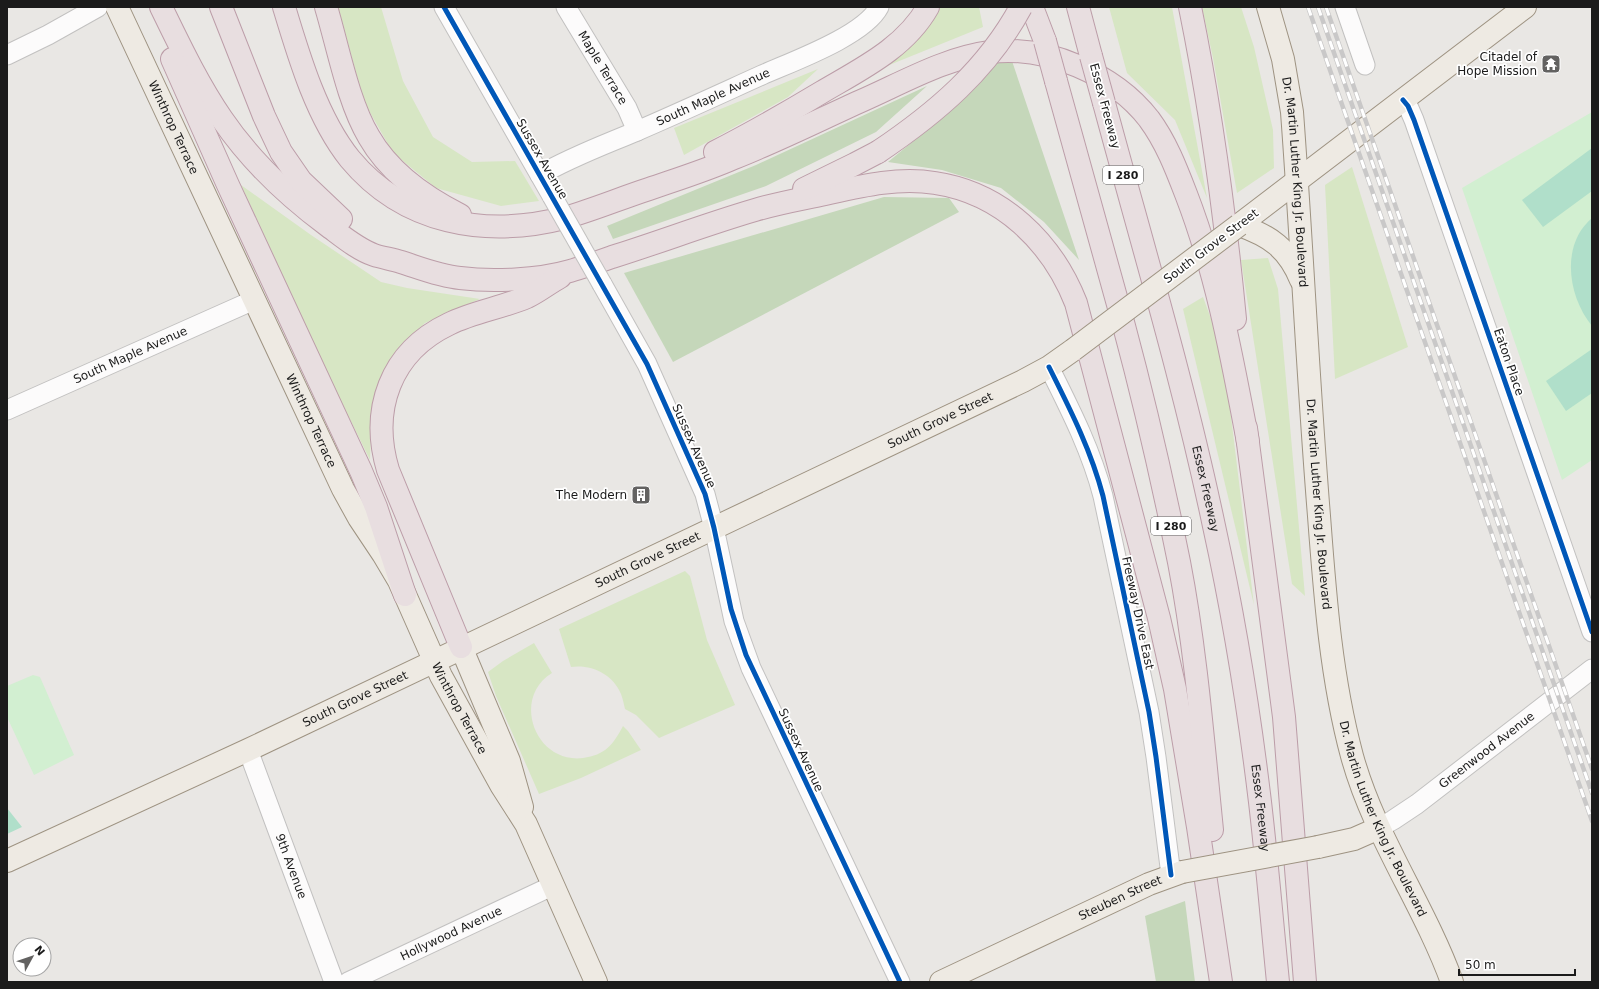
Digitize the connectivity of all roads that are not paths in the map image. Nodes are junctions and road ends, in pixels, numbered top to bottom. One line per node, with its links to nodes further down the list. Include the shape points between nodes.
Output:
1 (98, 7): 21 (street)
2 (117, 7): 35 (main road, Winthrop Terrace)
3 (284, 7): 31 (highway, via 318,103 334,136 352,161 374,183 410,207 451,222)
4 (326, 7): 31 (highway, via 353,102 363,127 376,148 398,172 426,196)
5 (444, 7): 26 (street, Sussex Avenue)
6 (566, 7): 25 (street, Maple Terrace, via 627,108)
7 (879, 7): 25 (street, South Maple Avenue, via 863,24 834,42)
8 (913, 7): 23 (highway, via 885,45)
9 (928, 7): 23 (highway, via 898,44)
10 (1021, 7): 29 (highway, bridge, via 1004,34 970,77 930,115 878,152 832,176)
11 (1032, 7): 20 (highway)
12 (1036, 7): 20 (highway, I 280)
13 (1078, 7): 58 (highway, Essex Freeway / I 280, bridge, via 1182,386 1226,582 1260,802)
14 (1190, 7): 38 (highway, via 1210,114 1220,188)
15 (1268, 7): 27 (main road, Dr. Martin Luther King Jr. Boulevard, via 1289,88)
16 (1345, 7): 22 (street)
17 (1525, 7): 24 (main road, South Grove Street)
18 (223, 11): 32 (highway, via 270,130 293,172 337,216 382,245)
19 (164, 13): 32 (highway, via 215,109 259,164 297,201 339,234 374,255); 40 (highway, via 169,54 361,471 376,507)
20 (1044, 41): 57 (highway, I 280, bridge, via 1126,335 1163,484 1179,564 1202,727)
21 (7, 55)
22 (1365, 65)
23 (849, 76): 28 (highway, via 748,135)
24 (1403, 100): 27 (main road, South Grove Street); 41 (street, Eaton Place, via 1414,120)
25 (637, 130): 26 (street, South Maple Avenue)
26 (540, 175): 39 (street, Sussex Avenue, bridge, via 647,364 700,481)
27 (1298, 181): 30 (main road, South Grove Street); 34 (main road, Dr. Martin Luther King Jr. Boulevard)
28 (638, 193): 31 (highway, via 548,222 518,226); 38 (highway, via 735,158 928,71 967,57 993,52 1019,52 1058,59 1081,67 1108,81 1132,101 1151,122 1170,155 1198,228 1213,277 1227,333)
29 (755, 210): 33 (highway); 56 (highway, via 893,181 921,181 946,185 980,197 1010,214 1038,239 1060,270 1072,292 1079,315 1171,671 1183,733)
30 (1239, 225): 34 (main road, via 1265,236 1287,254 1297,270); 36 (main road, South Grove Street, bridge)
31 (487, 226)
32 (394, 259): 33 (highway, via 431,272 459,278 521,279)
33 (568, 272): 42 (highway, via 527,297 459,320 429,335 405,358 384,399 380,433 388,470)
34 (1304, 291): 47 (main road, Dr. Martin Luther King Jr. Boulevard, via 1316,483 1336,677 1353,758)
35 (254, 300): 37 (street, South Maple Avenue); 40 (main road, Winthrop Terrace, via 343,489 391,567)
36 (1049, 367): 39 (main road, South Grove Street); 49 (street, Freeway Drive East, via 1084,439 1103,496 1149,712)
37 (7, 410)
38 (1248, 442): 59 (highway, via 1284,717)
39 (714, 528): 42 (main road, South Grove Street); 54 (street, Sussex Avenue, via 731,609 746,655)
40 (405, 595): 43 (main road, Winthrop Terrace)
41 (1592, 632)
42 (461, 648): 43 (main road, South Grove Street); 46 (main road, Winthrop Terrace, via 509,761)
43 (434, 660): 45 (main road, South Grove Street); 46 (main road, Winthrop Terrace, via 491,769)
44 (1592, 670): 47 (street, Greenwood Avenue, via 1417,804)
45 (248, 750): 48 (main road, South Grove Street); 51 (street, 9th Avenue)
46 (526, 824): 50 (main road, Winthrop Terrace)
47 (1379, 828): 49 (main road, Steuben Street, bridge, via 1354,839 1318,847); 60 (main road, Dr. Martin Luther King Jr. Boulevard)
48 (7, 861)
49 (1176, 873): 55 (main road, Steuben Street)
50 (554, 885): 52 (street, Hollywood Avenue); 53 (main road, Winthrop Terrace)
51 (334, 982)
52 (348, 982)
53 (596, 982)
54 (900, 982)
55 (941, 982)
56 (1221, 982)
57 (1228, 982)
58 (1278, 982)
59 (1305, 982)
60 (1452, 982)

